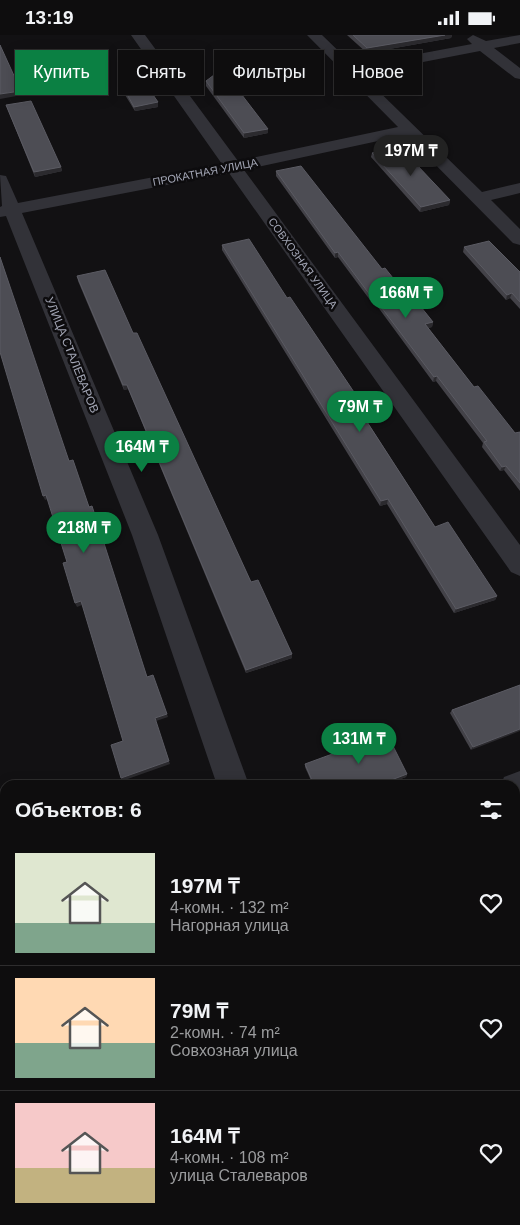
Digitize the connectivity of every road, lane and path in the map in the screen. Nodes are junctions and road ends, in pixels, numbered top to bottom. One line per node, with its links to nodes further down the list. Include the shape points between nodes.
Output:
1 (138, 35): 11 (street, СОВХОЗНАЯ УЛИЦА)
2 (314, 35): 6 (street)
3 (469, 35): 5 (street)
4 (520, 39): 5 (street)
5 (482, 46): 7 (street); 8 (street)
6 (334, 54)
7 (422, 58)
8 (520, 75)
9 (376, 95): 10 (street)
10 (410, 129): 11 (street, ПРОКАТНАЯ УЛИЦА); 14 (street)
11 (235, 167): 15 (street, ПРОКАТНАЯ УЛИЦА); 17 (street, СОВХОЗНАЯ УЛИЦА)
12 (0, 180): 15 (street, УЛИЦА СТАЛЕВАРОВ)
13 (520, 188): 14 (street)
14 (479, 198): 16 (street)
15 (6, 211): 18 (street, УЛИЦА СТАЛЕВАРОВ, via 146,535)
16 (520, 239)
17 (520, 565)
18 (231, 780)

